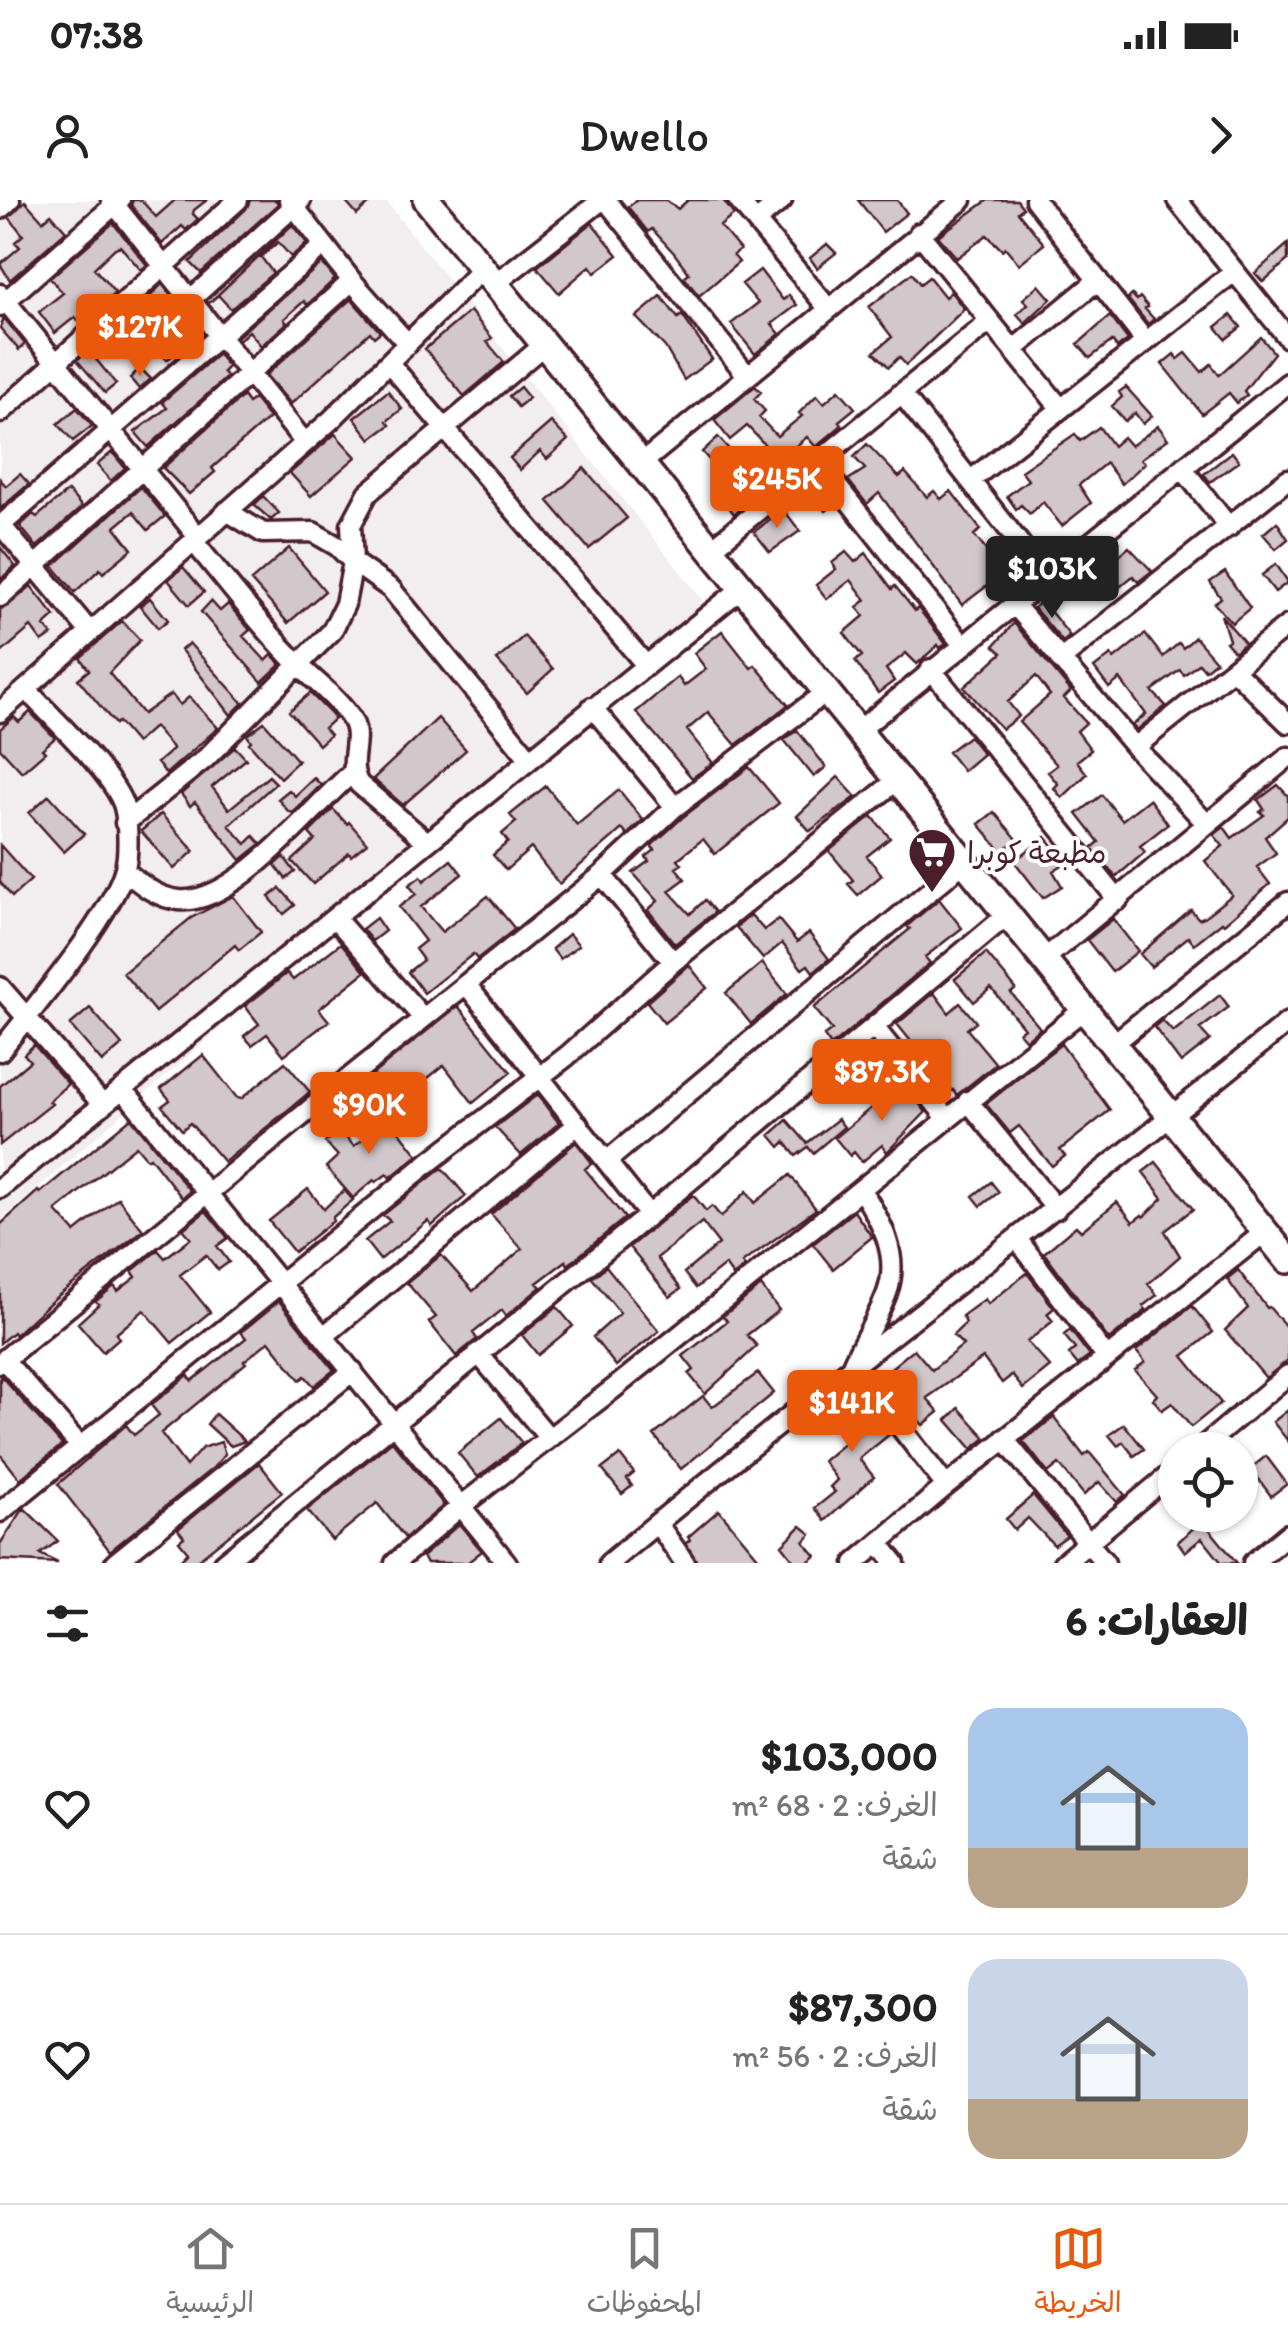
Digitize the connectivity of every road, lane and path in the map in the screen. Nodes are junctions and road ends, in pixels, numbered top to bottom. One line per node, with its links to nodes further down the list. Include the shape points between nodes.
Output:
1 (10, 200): 12 (street)
2 (238, 200): 16 (street)
3 (428, 200): 18 (highway)
4 (604, 200): 18 (street); 34 (street)
5 (738, 200): 13 (street)
6 (782, 200): 13 (street)
7 (962, 200): 14 (street)
8 (1035, 200): 19 (street)
9 (1177, 200): 17 (street)
10 (115, 202): 16 (street); 22 (street)
11 (295, 202): 15 (street); 21 (street)
12 (0, 209)
13 (756, 221): 23 (street)
14 (919, 233): 23 (street); 24 (street)
15 (324, 246): 20 (street); 25 (street)
16 (164, 265): 21 (street); 31 (street)
17 (1234, 272): 26 (street); 27 (street)
18 (490, 275): 28 (street); 29 (highway)
19 (1098, 280): 27 (street); 30 (street)
20 (352, 281): 28 (street); 33 (street)
21 (191, 299): 25 (street)
22 (2, 300): 31 (street)
23 (828, 308): 34 (street)
24 (989, 322): 30 (street); 36 (street)
25 (220, 336): 33 (street); 40 (street)
26 (1288, 338)
27 (1146, 342): 37 (street)
28 (408, 344): 32 (street)
29 (545, 344): 39 (street); 42 (highway)
30 (1013, 350): 37 (street)
31 (57, 362): 38 (street); 40 (street)
32 (390, 364): 39 (street); 41 (street)
33 (249, 372): 41 (street); 44 (street)
34 (746, 374): 42 (street)
35 (1288, 383): 45 (street)
36 (901, 393): 43 (street); 47 (street)
37 (1061, 409): 47 (street)
38 (0, 413)
39 (444, 426): 53 (street, via 368,492 352,525); 63 (street)
40 (112, 432): 44 (street); 49 (street)
41 (305, 443): 48 (street)
42 (642, 462): 52 (highway)
43 (818, 462): 52 (street); 61 (street)
44 (141, 468): 51 (street); 54 (street)
45 (1183, 469): 50 (street); 55 (street)
46 (1288, 479): 50 (street)
47 (971, 480): 55 (street)
48 (227, 511): 51 (street); 53 (street, via 264,534 313,532)
49 (0, 525): 54 (street)
50 (1229, 527): 62 (street)
51 (195, 539): 60 (street); 64 (street)
52 (711, 548): 56 (highway)
53 (353, 562): 64 (street, via 332,631); 75 (street, via 414,614)
54 (34, 564): 57 (street); 60 (street)
55 (1047, 578): 58 (street)
56 (742, 588): 63 (street); 68 (highway)
57 (0, 597)
58 (1014, 604): 61 (street); 62 (street)
59 (1288, 625): 66 (street)
60 (90, 632): 67 (street)
61 (963, 645): 65 (street)
62 (1060, 660): 73 (street)
63 (645, 664): 69 (street)
64 (300, 666): 76 (street, via 353,720); 79 (street, via 206,758)
65 (931, 670): 72 (street); 85 (street)
66 (1234, 670): 71 (street); 73 (street)
67 (26, 689): 70 (street); 79 (street, via 102,772 124,806)
68 (826, 692): 72 (highway); 78 (street)
69 (592, 708): 75 (street); 78 (street)
70 (0, 712)
71 (1288, 723)
72 (858, 731): 77 (highway)
73 (1135, 747): 80 (street)
74 (1288, 756): 80 (street)
75 (528, 758): 81 (street)
76 (352, 773): 81 (street); 83 (street, via 280,846 205,896 180,901 152,892)
77 (896, 780): 82 (highway); 90 (street)
78 (675, 807): 84 (street)
79 (125, 823): 83 (street)
80 (1207, 824): 85 (street)
81 (427, 842): 88 (street)
82 (963, 863): 87 (highway); 107 (street)
83 (124, 870): 94 (street, via 93,927)
84 (602, 876): 90 (street); 91 (street)
85 (1118, 900): 89 (street)
86 (1288, 902): 98 (street)
87 (1006, 916): 89 (highway); 96 (street)
88 (335, 918): 95 (street); 101 (street)
89 (1042, 960): 93 (highway)
90 (673, 962): 100 (street)
91 (466, 984): 95 (street); 100 (street)
92 (0, 987): 94 (street)
93 (1083, 1010): 98 (highway); 102 (street)
94 (26, 1017): 99 (street); 103 (street)
95 (423, 1018): 110 (street)
96 (874, 1027): 104 (street); 112 (street)
97 (1284, 1033): 105 (street)
98 (1112, 1044): 105 (highway)
99 (0, 1052)
100 (540, 1077): 106 (street); 116 (street)
101 (123, 1089): 103 (street); 110 (street)
102 (968, 1101): 104 (street); 111 (street)
103 (103, 1105): 108 (street)
104 (947, 1118): 109 (street)
105 (1170, 1118): 111 (street); 113 (highway)
106 (578, 1124): 107 (street); 117 (street)
107 (607, 1162): 112 (street)
108 (0, 1188)
109 (860, 1189): 121 (street, via 891,1251 888,1292); 126 (street)
110 (207, 1193): 116 (street); 120 (street)
111 (1056, 1209): 114 (street)
112 (649, 1215): 118 (street)
113 (1265, 1232): 115 (highway); 119 (street)
114 (1018, 1240): 119 (street); 121 (street)
115 (1288, 1260)
116 (280, 1284): 117 (street); 128 (street)
117 (324, 1336): 122 (street)
118 (478, 1353): 124 (street); 126 (street)
119 (1107, 1358): 127 (street)
120 (2, 1362): 128 (street)
121 (852, 1366): 130 (street); 133 (street)
122 (353, 1371): 124 (street); 137 (street)
123 (1288, 1376): 125 (street)
124 (392, 1422): 131 (street); 138 (street)
125 (1221, 1432)
126 (548, 1438): 131 (street)
127 (1004, 1439): 130 (street); 135 (street)
128 (81, 1447): 132 (street)
129 (1158, 1484): 135 (street)
130 (946, 1486): 136 (street)
131 (461, 1506): 139 (street); 140 (street)
132 (0, 1512)
133 (657, 1523): 141 (street); 142 (street)
134 (1288, 1534): 147 (street)
135 (1089, 1542): 145 (street); 146 (street)
136 (879, 1543): 143 (street); 144 (street)
137 (115, 1563)
138 (223, 1563)
139 (395, 1563)
140 (507, 1563)
141 (610, 1563)
142 (686, 1563)
143 (855, 1563)
144 (895, 1563)
145 (1063, 1563)
146 (1105, 1563)
147 (1253, 1563)

